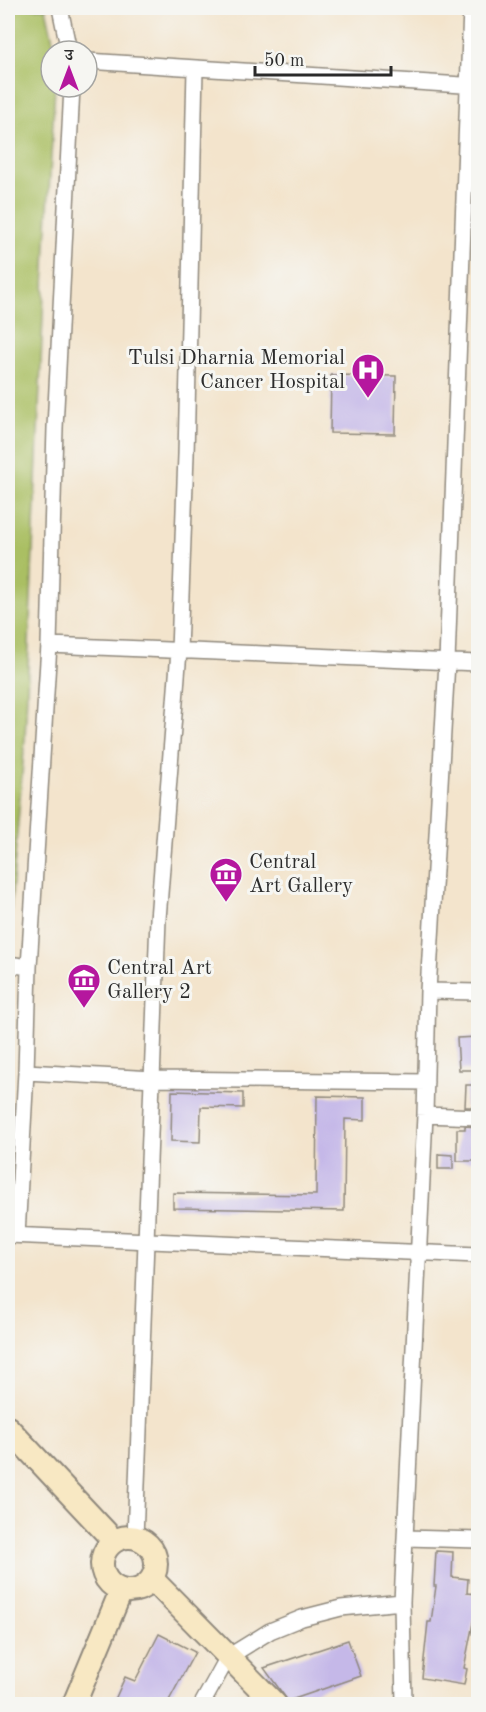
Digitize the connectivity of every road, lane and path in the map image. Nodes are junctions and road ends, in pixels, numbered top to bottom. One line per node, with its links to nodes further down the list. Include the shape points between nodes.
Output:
1 (60, 8): 3 (street)
2 (471, 8): 6 (street)
3 (66, 39)
4 (99, 62): 5 (street)
5 (195, 69): 6 (street); 9 (street)
6 (473, 86): 10 (street)
7 (71, 99): 8 (street)
8 (49, 645): 9 (street); 13 (street)
9 (179, 651): 10 (street); 17 (street, via 158,919)
10 (447, 662): 11 (street); 14 (street)
11 (478, 663)
12 (8, 964): 13 (street)
13 (29, 968): 16 (street)
14 (428, 991): 15 (street); 18 (street)
15 (478, 992)
16 (26, 1072): 17 (street); 21 (street)
17 (154, 1079): 18 (street); 22 (street)
18 (426, 1082): 19 (street)
19 (425, 1115): 20 (street); 23 (street)
20 (478, 1117)
21 (12, 1235): 22 (street)
22 (147, 1242): 23 (street); 27 (street)
23 (418, 1253): 24 (street); 26 (street)
24 (478, 1255)
25 (8, 1428): 27 (street)
26 (406, 1538): 28 (street); 31 (street)
27 (125, 1540): 29 (street, via 145,1543 152,1550 156,1561); 30 (street, via 107,1548 102,1558 105,1578)
28 (478, 1540)
29 (152, 1579): 30 (street, via 133,1592); 32 (street)
30 (121, 1591): 33 (street)
31 (402, 1602): 32 (street, via 341,1608 302,1617 270,1630); 36 (street)
32 (228, 1656): 34 (street); 35 (street)
33 (74, 1704)
34 (202, 1704)
35 (275, 1704)
36 (404, 1704)

